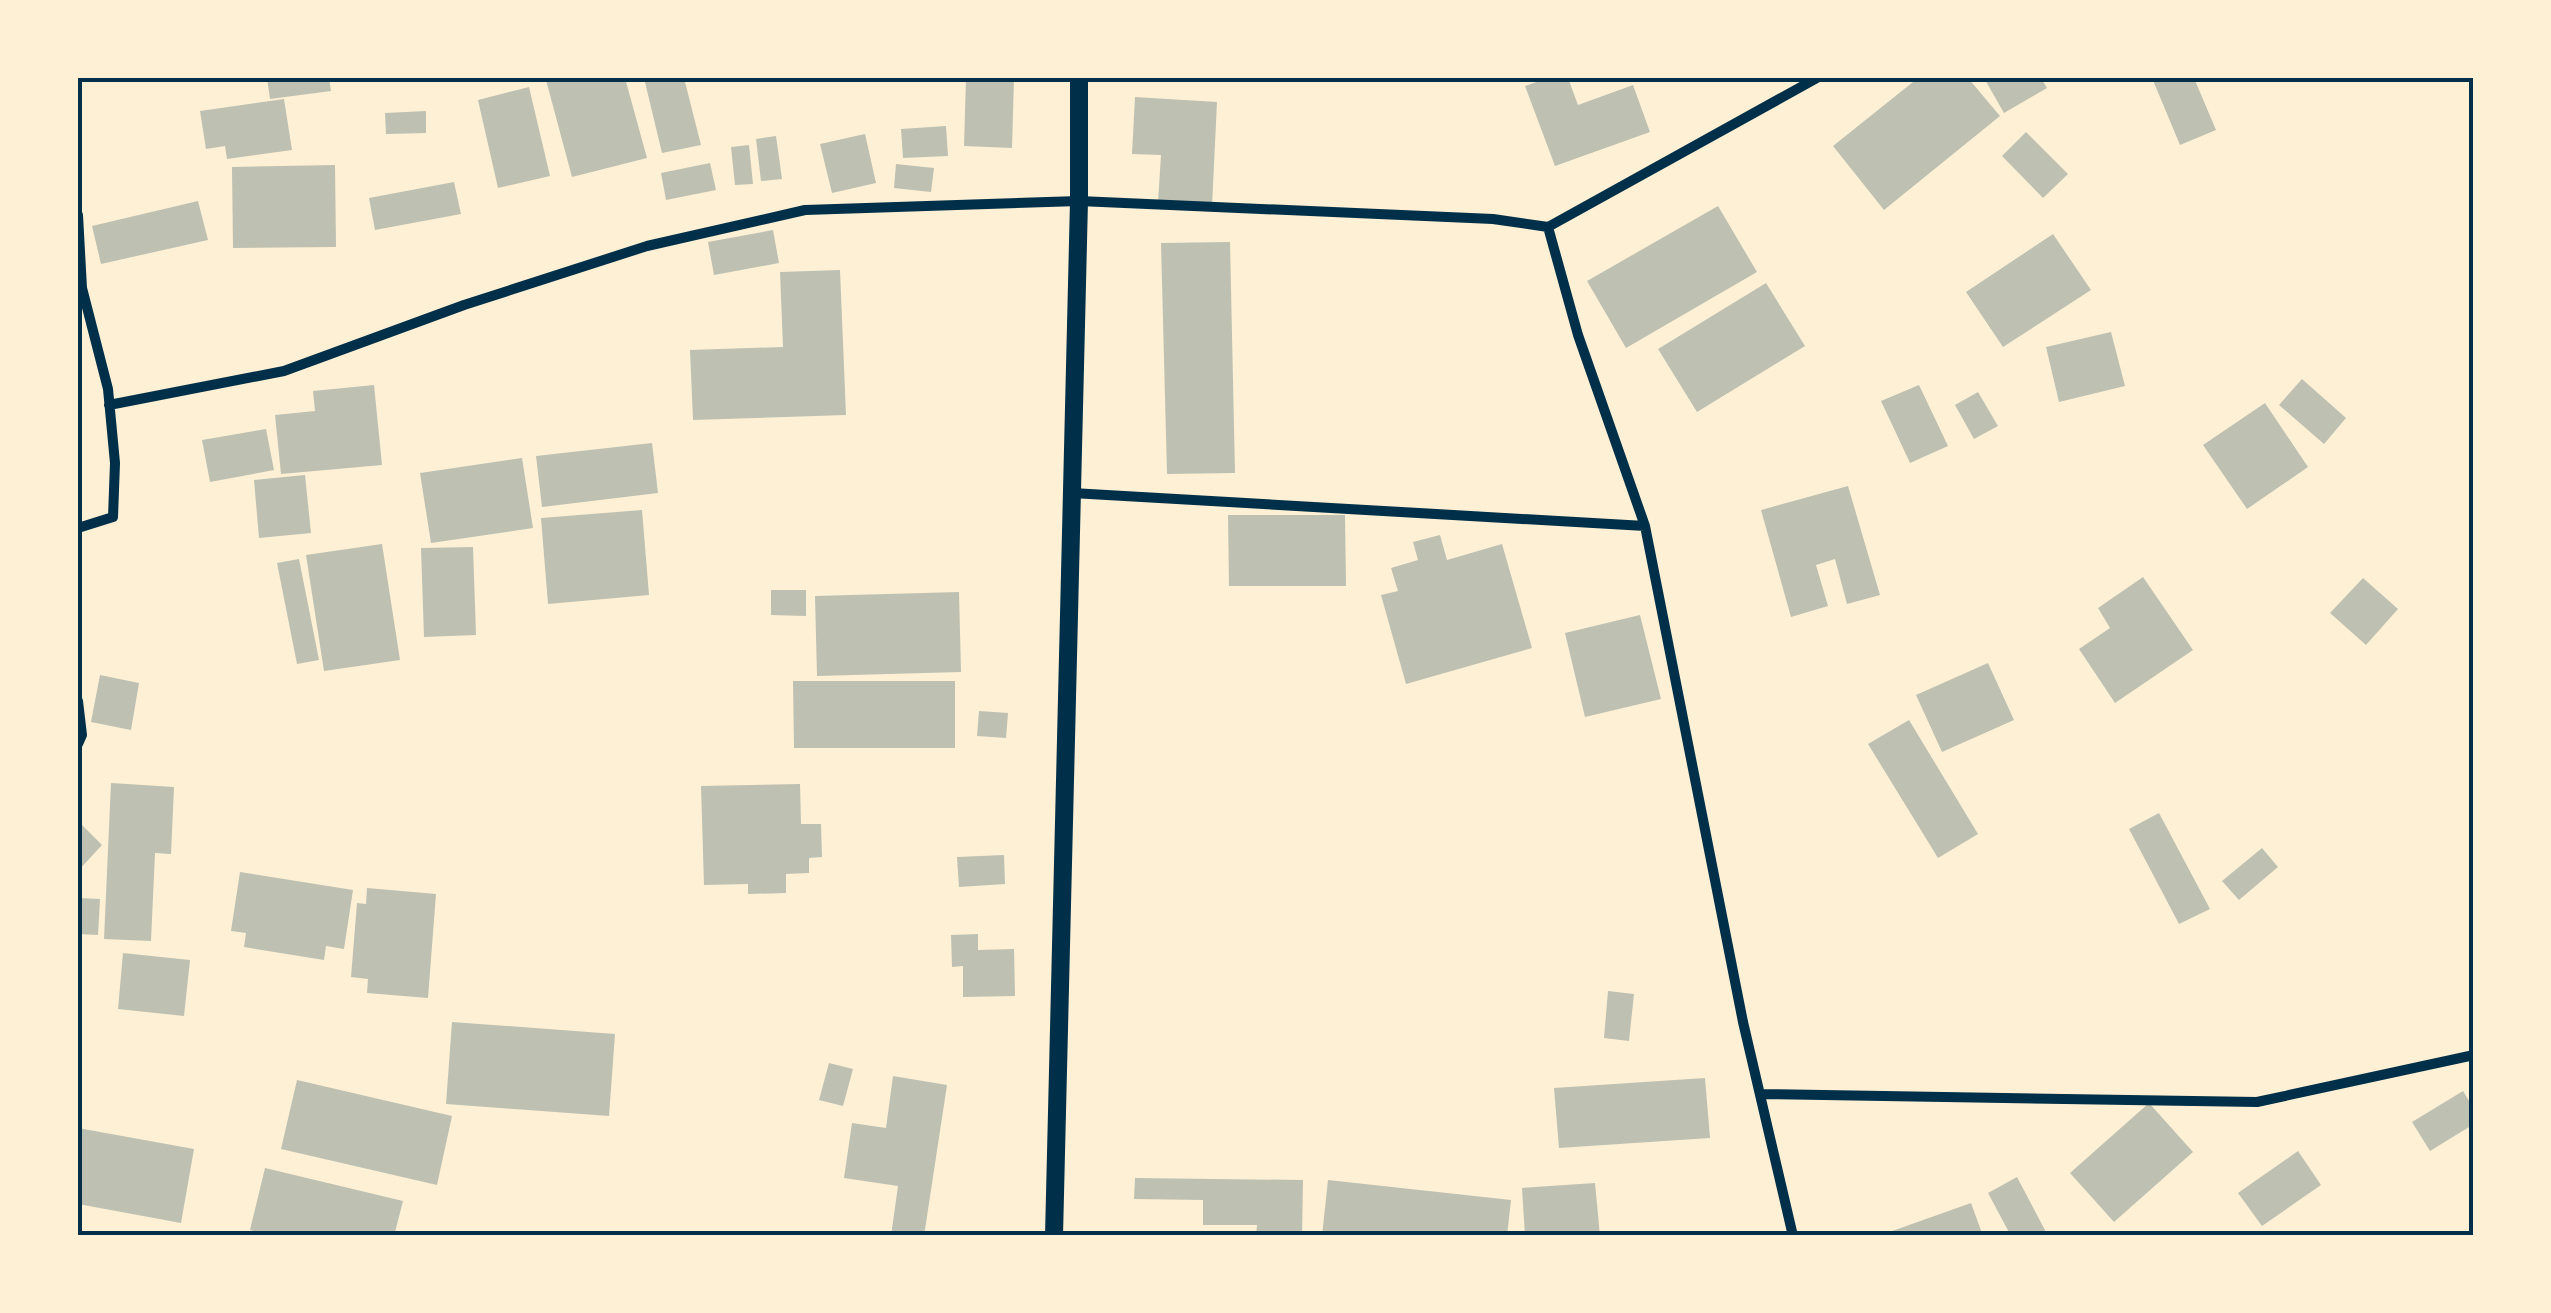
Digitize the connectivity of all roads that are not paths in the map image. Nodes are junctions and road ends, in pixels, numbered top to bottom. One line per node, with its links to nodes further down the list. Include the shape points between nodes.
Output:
1 (1079, 78): 3 (street)
2 (1817, 78): 5 (street)
3 (1080, 201): 5 (street); 6 (street, via 805,210 647,246 284,370); 7 (street)
4 (78, 214): 6 (street, via 82,288)
5 (1548, 227): 8 (street)
6 (109, 405): 9 (street, via 112,517)
7 (1072, 492): 8 (street); 14 (street)
8 (1645, 526): 13 (street)
9 (78, 528)
10 (78, 702): 11 (street)
11 (78, 744)
12 (2474, 1054): 13 (street, via 2256,1102)
13 (1760, 1094): 15 (street)
14 (1054, 1236)
15 (1793, 1236)

